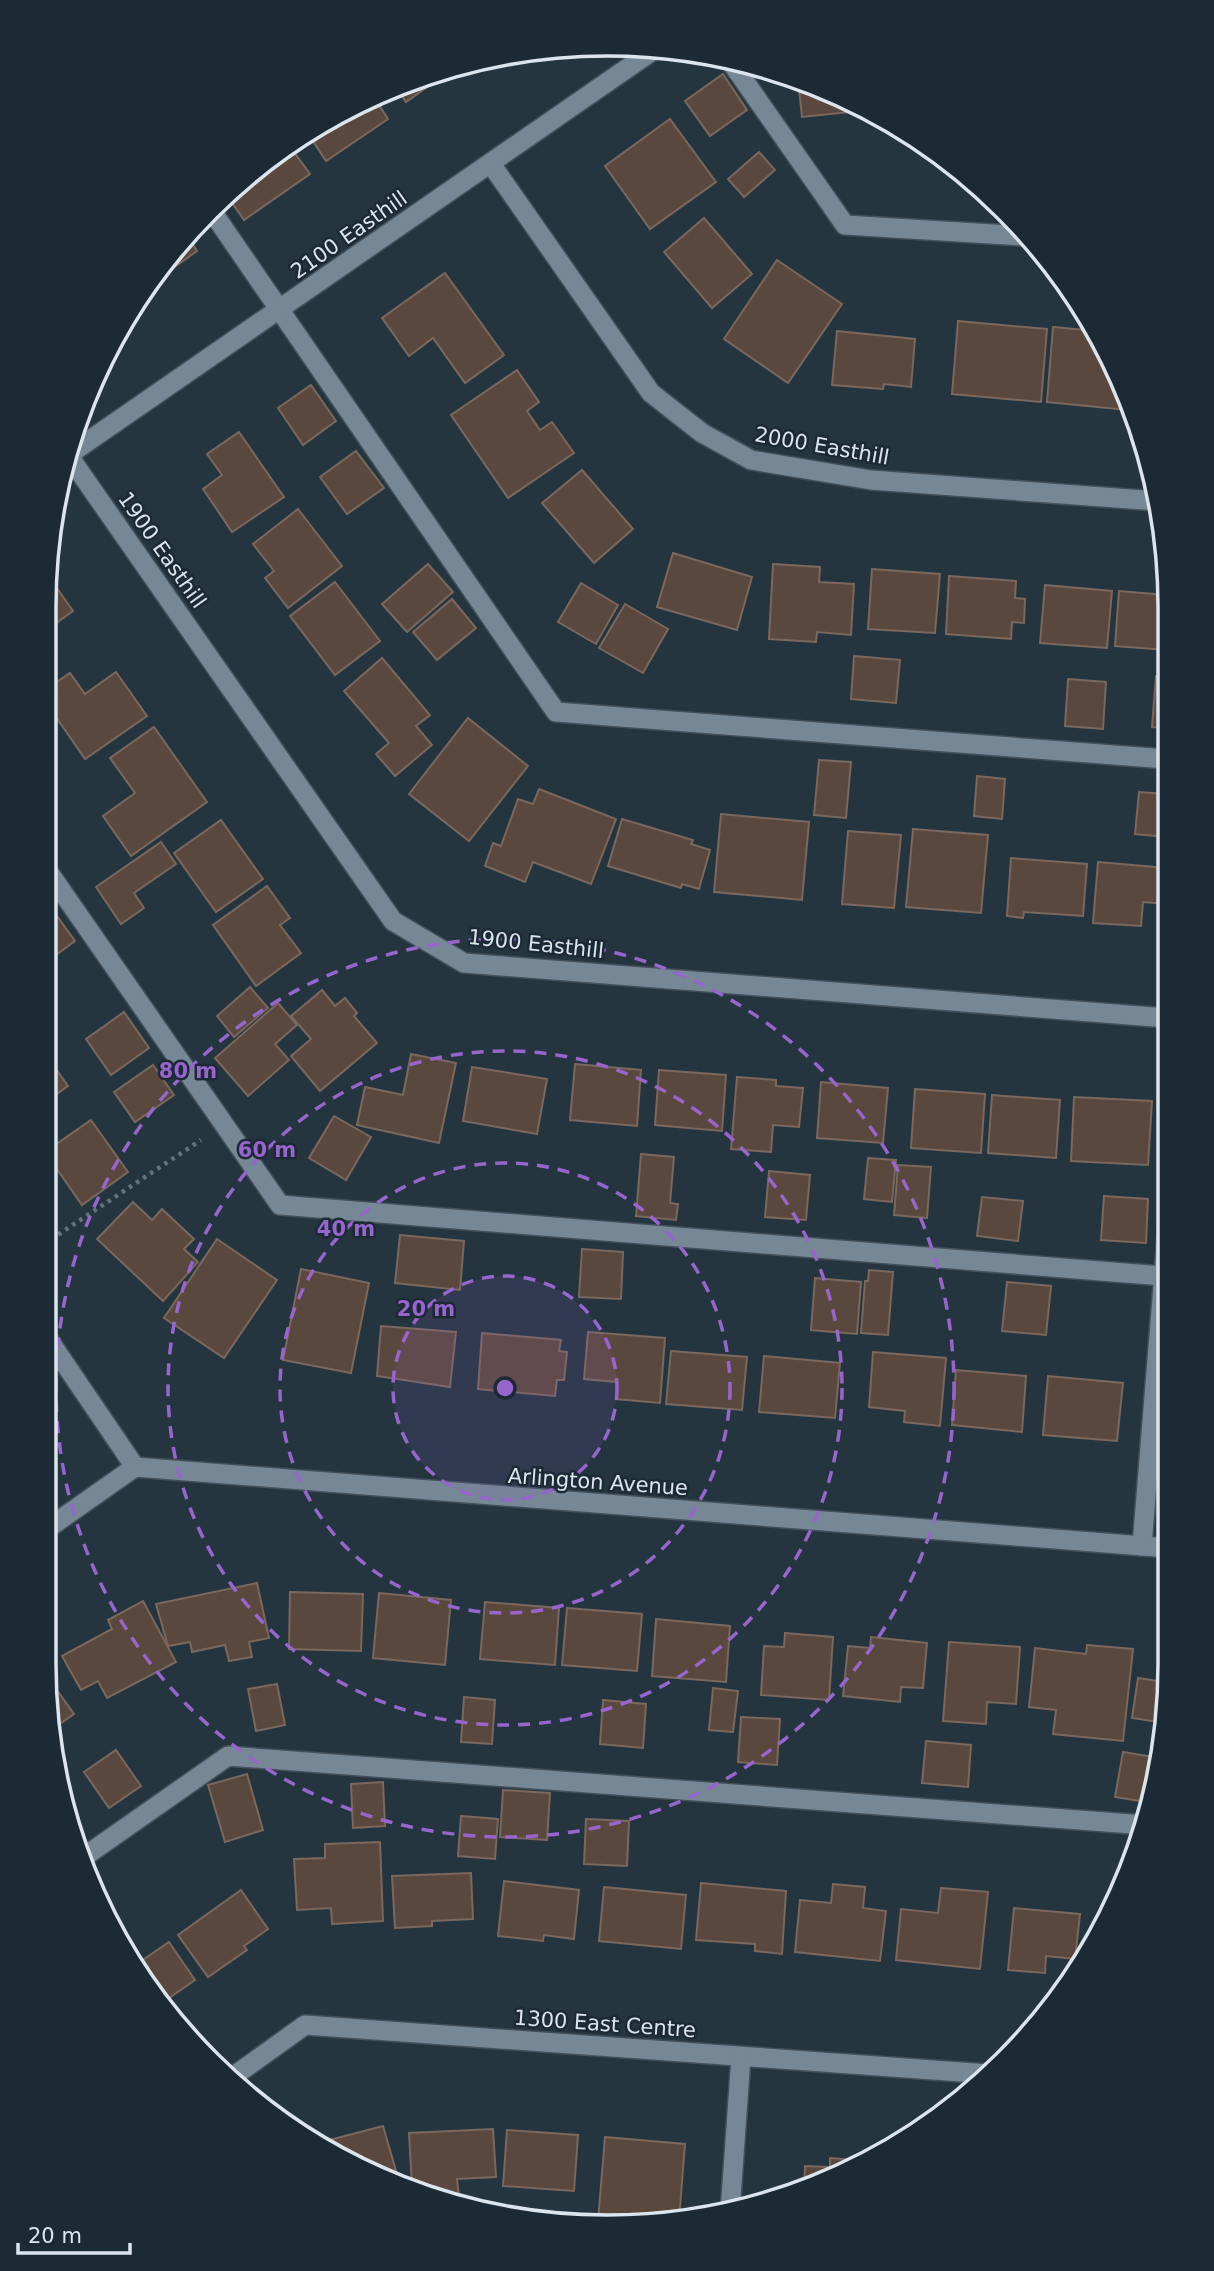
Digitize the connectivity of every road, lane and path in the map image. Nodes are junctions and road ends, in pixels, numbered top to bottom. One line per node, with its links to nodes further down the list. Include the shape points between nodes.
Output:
1 (644, 57): 3 (street, 2100 Easthill)
2 (738, 72): 5 (street, via 845,225)
3 (491, 164): 6 (street, 2100 Easthill); 9 (street, 2000 Easthill, via 652,393 702,433 751,460 871,480)
4 (216, 218): 6 (street)
5 (1013, 235)
6 (280, 311): 7 (street, 2100 Easthill); 10 (street, via 556,712)
7 (80, 446)
8 (74, 468): 12 (street, 1900 Easthill, via 393,921 464,963)
9 (1147, 500)
10 (1158, 759)
11 (56, 883): 13 (street)
12 (1158, 1017)
13 (225, 1123): 14 (path); 15 (street, via 281,1205)
14 (56, 1236)
15 (1158, 1276)
16 (1158, 1340): 20 (street)
17 (56, 1351): 18 (street)
18 (135, 1467): 19 (street); 20 (street, Arlington Avenue)
19 (56, 1523)
20 (1142, 1546): 21 (street, Arlington Avenue)
21 (1158, 1547)
22 (1134, 1824): 23 (street, via 228,1756)
23 (90, 1853)
24 (741, 2057): 25 (street, 1300 East Centre, via 305,2025); 26 (street, 1300 East Centre); 27 (street)
25 (238, 2073)
26 (976, 2073)
27 (731, 2200)

